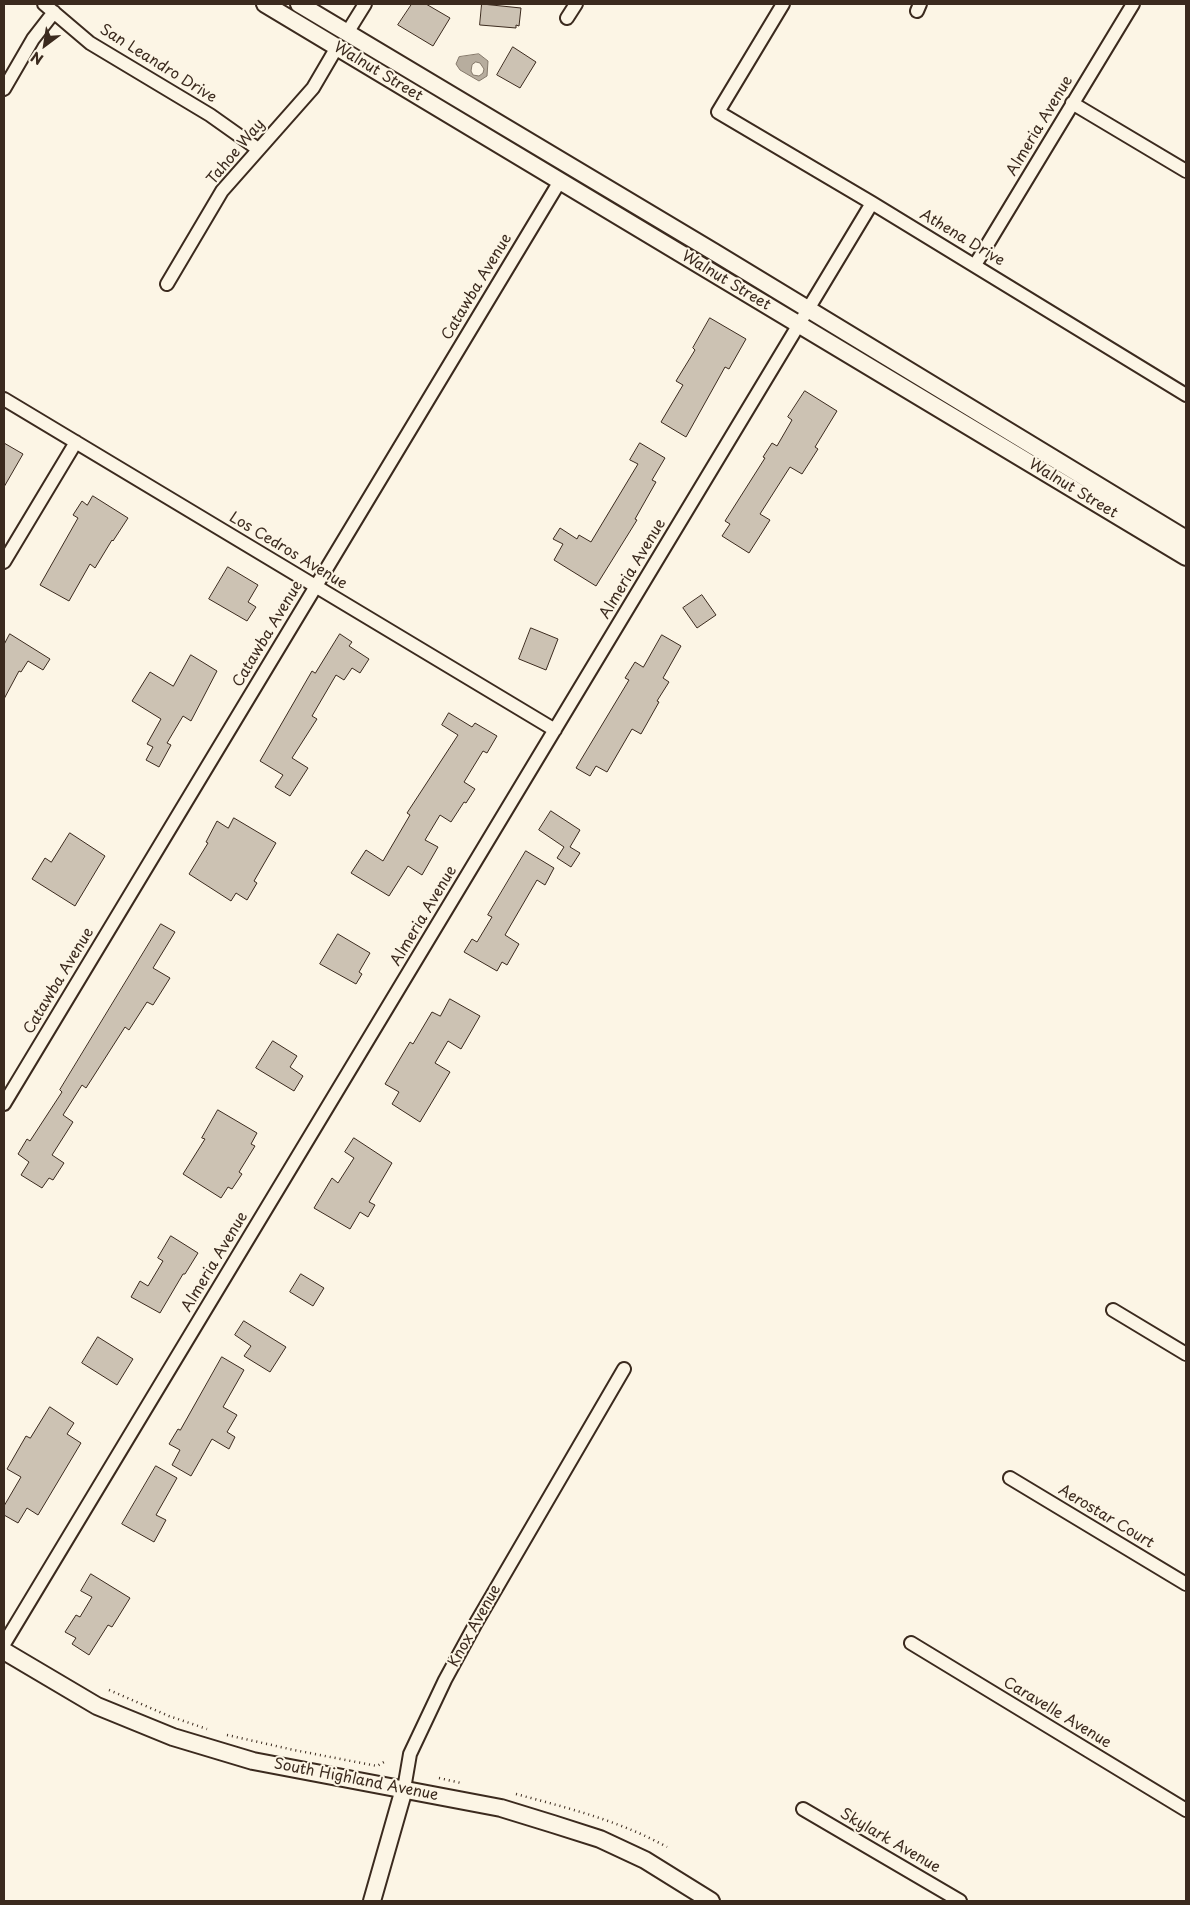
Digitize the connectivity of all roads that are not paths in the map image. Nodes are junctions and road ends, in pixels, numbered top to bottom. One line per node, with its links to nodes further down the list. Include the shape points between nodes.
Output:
1 (44, 4): 8 (street, San Leandro Drive)
2 (265, 4): 11 (street, Walnut Street)
3 (299, 4): 10 (street, Walnut Street)
4 (365, 4): 10 (street)
5 (576, 4): 9 (street)
6 (783, 4): 17 (street, Athena Drive, via 718,112)
7 (1133, 4): 13 (street, Almeria Avenue)
8 (54, 12): 12 (street, via 33,39); 14 (street, San Leandro Drive, via 90,43 210,115)
9 (567, 18)
10 (347, 33): 20 (street, Walnut Street)
11 (337, 47): 14 (street, Tahoe Way, via 313,88); 16 (street, Walnut Street)
12 (4, 89)
13 (1072, 103): 15 (street); 18 (street, Almeria Avenue)
14 (258, 149): 19 (street, Tahoe Way, via 222,192)
15 (1186, 171)
16 (560, 181): 21 (street, Walnut Street); 28 (street, Catawba Avenue)
17 (872, 203): 18 (street, Athena Drive); 20 (street, Almeria Avenue)
18 (975, 266): 22 (street, Athena Drive)
19 (167, 284)
20 (808, 310): 21 (street, Almeria Avenue); 25 (street, Walnut Street)
21 (798, 325): 26 (street, Walnut Street); 29 (street, Almeria Avenue)
22 (1186, 395)
23 (4, 399): 24 (street, Los Cedros Avenue)
24 (76, 442): 27 (street); 28 (street, Los Cedros Avenue)
25 (1186, 539)
26 (1186, 557)
27 (4, 562)
28 (316, 586): 29 (street, Los Cedros Avenue); 30 (street, Catawba Avenue)
29 (555, 730): 36 (street, Almeria Avenue)
30 (4, 1104)
31 (1114, 1310): 32 (street)
32 (1186, 1354)
33 (624, 1369): 39 (street, Knox Avenue, via 445,1680 410,1754)
34 (1010, 1478): 35 (street, Aerostar Court)
35 (1186, 1584)
36 (4, 1644)
37 (911, 1644): 41 (street, Caravelle Avenue)
38 (4, 1651): 39 (street, South Highland Avenue, via 97,1706 174,1737 253,1761)
39 (404, 1789): 42 (street, Knox Avenue); 43 (street, South Highland Avenue, via 501,1808 600,1839 645,1860)
40 (803, 1809): 44 (street, Skylark Avenue)
41 (1186, 1810)
42 (372, 1901)
43 (711, 1901)
44 (960, 1901)

